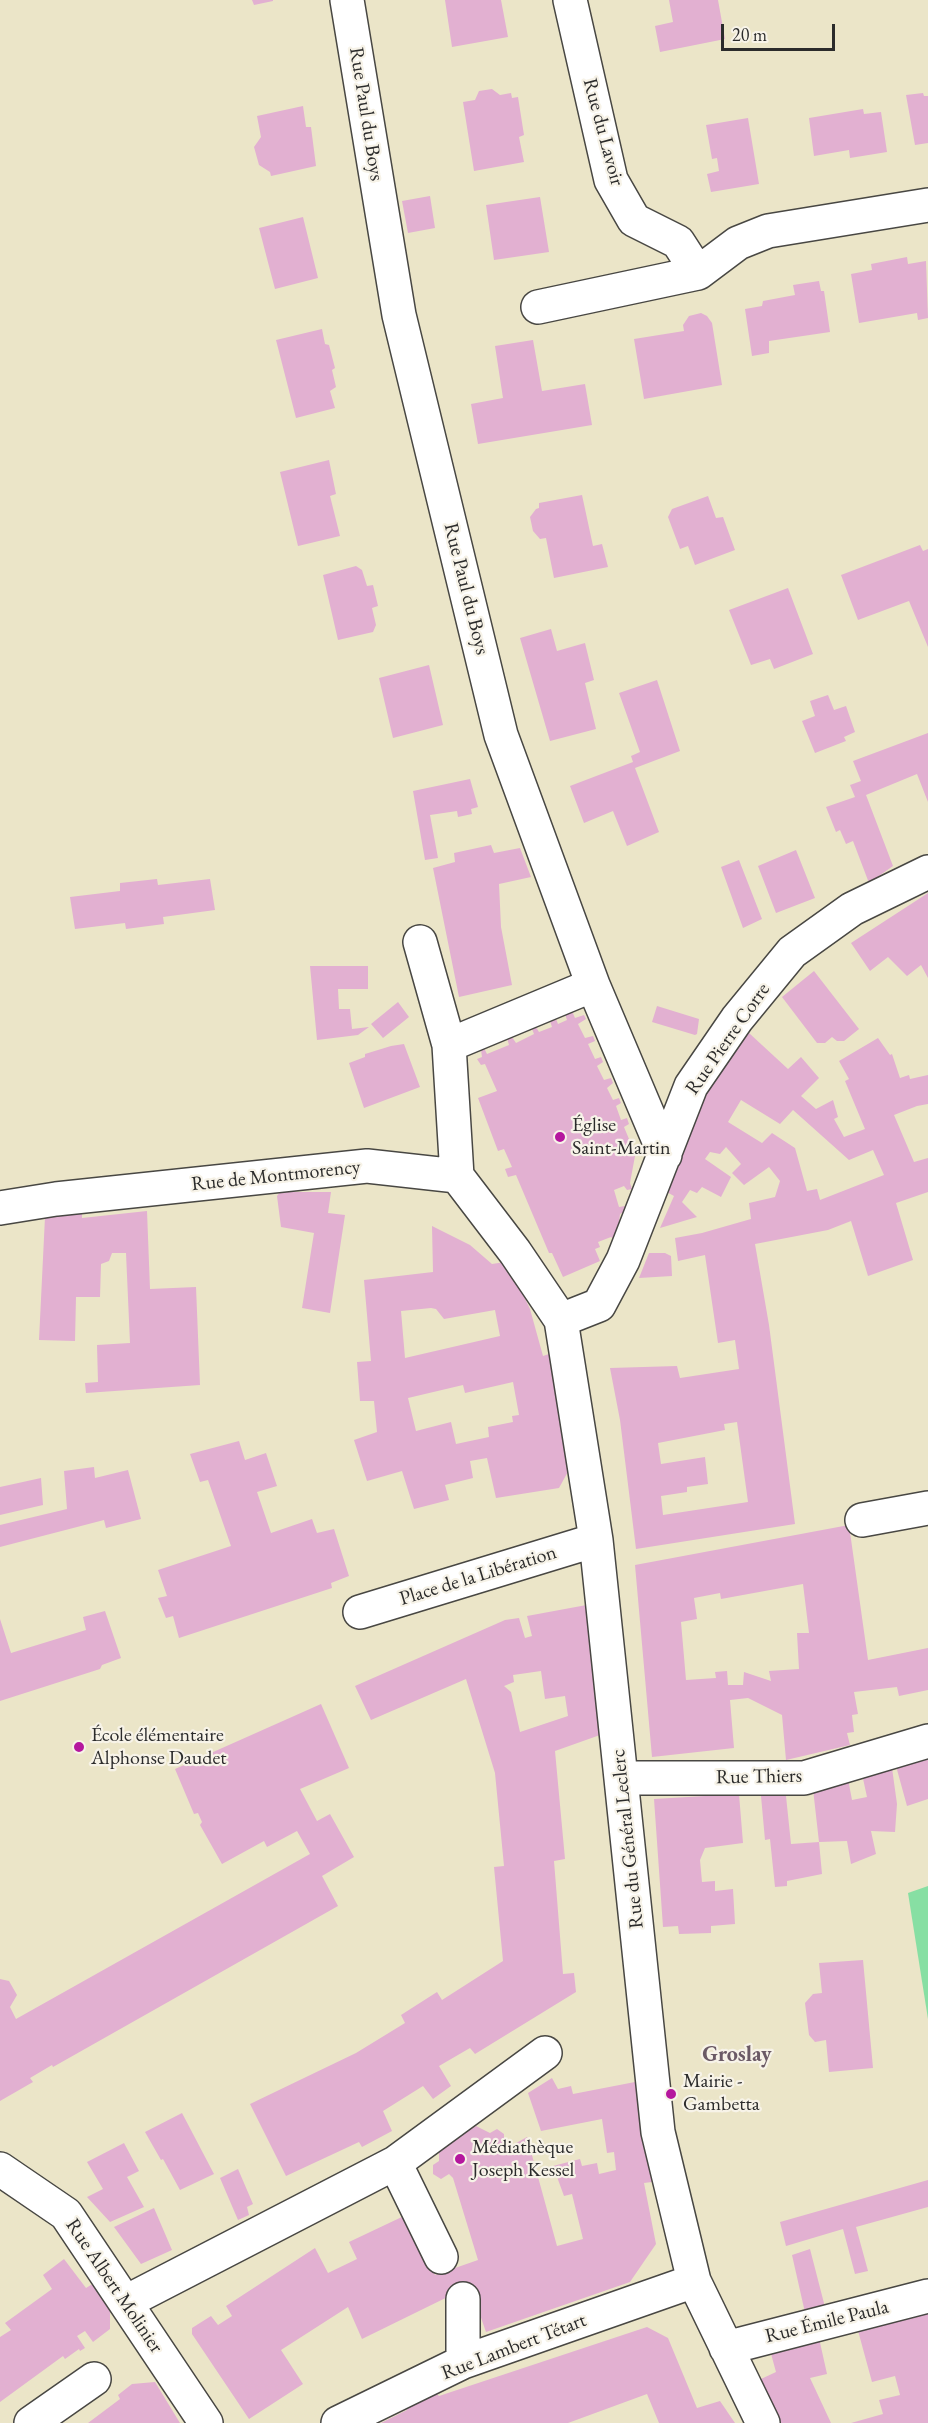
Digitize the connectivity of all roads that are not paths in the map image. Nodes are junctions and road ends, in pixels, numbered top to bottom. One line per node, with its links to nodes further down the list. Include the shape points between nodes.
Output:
1 (347, 0): 8 (street, Rue Paul du Boys, via 399,315 501,735)
2 (570, 0): 4 (street, Rue du Lavoir, via 611,180 634,220 678,242)
3 (928, 205): 4 (street, via 768,231 738,243)
4 (698, 273): 5 (street)
5 (538, 307)
6 (928, 872): 10 (street, Rue Pierre Corre, via 852,909 792,952 737,1019 691,1086)
7 (420, 942): 9 (street)
8 (594, 985): 9 (street); 10 (street, Rue Paul du Boys)
9 (449, 1045): 11 (street)
10 (665, 1155): 13 (street, Rue Pierre Corre, via 599,1305)
11 (457, 1176): 12 (street, Rue de Montmorency, via 367,1166); 13 (street, Rue du Général Leclerc)
12 (0, 1208)
13 (561, 1320): 16 (street, Rue du Général Leclerc)
14 (928, 1508): 15 (street)
15 (862, 1520)
16 (596, 1540): 17 (street, Place de la Libération); 19 (street, Rue du Général Leclerc)
17 (360, 1612)
18 (928, 1741): 19 (street, Rue Thiers, via 804,1778)
19 (621, 1778): 24 (street, Rue du Général Leclerc, via 658,2132)
20 (545, 2053): 21 (street)
21 (395, 2163): 23 (street); 27 (street)
22 (0, 2169): 27 (street, Rue Albert Molinier, via 66,2214)
23 (441, 2257)
24 (694, 2281): 28 (street, Rue du Général Leclerc); 29 (street, Rue Lambert Tétart)
25 (928, 2296): 28 (street, Rue Émile Paula)
26 (463, 2299): 29 (street)
27 (126, 2302): 32 (street, Rue Albert Molinier)
28 (726, 2348): 34 (street, Rue du Général Leclerc)
29 (463, 2362): 33 (street, Rue Lambert Tétart)
30 (94, 2379): 31 (street)
31 (31, 2423)
32 (206, 2423)
33 (338, 2423)
34 (763, 2423)

